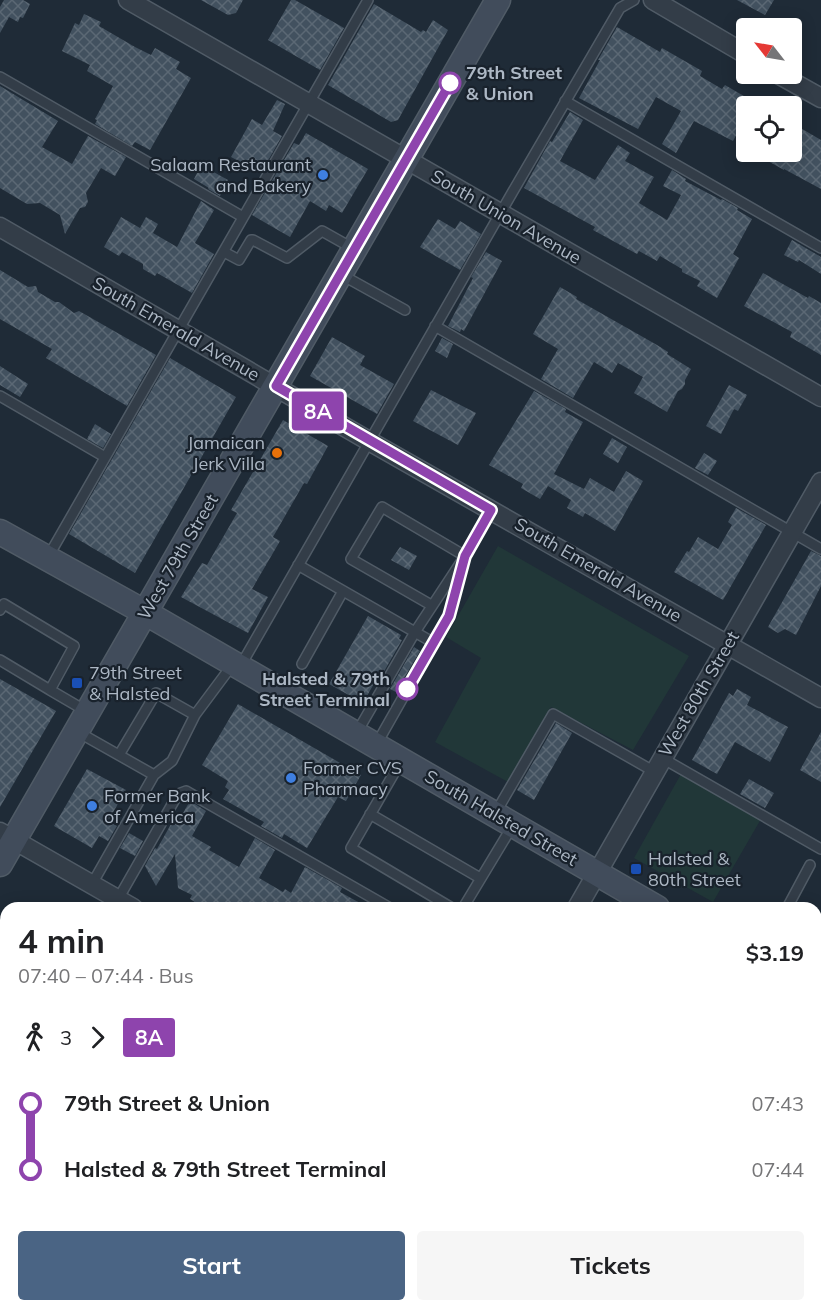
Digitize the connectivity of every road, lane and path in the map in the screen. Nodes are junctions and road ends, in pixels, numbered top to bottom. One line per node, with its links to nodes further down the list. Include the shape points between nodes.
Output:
1 (128, 0): 11 (street, South Union Avenue)
2 (368, 0): 11 (lane)
3 (498, 0): 12 (main road, West 79th Street)
4 (634, 0): 10 (lane, via 620,8)
5 (653, 0): 6 (street)
6 (736, 49)
7 (0, 76): 14 (lane)
8 (795, 84): 9 (street)
9 (821, 99)
10 (566, 101): 13 (lane); 16 (lane)
11 (309, 104): 12 (street, South Union Avenue); 14 (lane)
12 (406, 160): 13 (street, South Union Avenue); 17 (main road, West 79th Street)
13 (500, 214): 21 (lane); 25 (street, South Union Avenue)
14 (243, 217): 18 (lane)
15 (0, 227): 22 (street, South Emerald Avenue)
16 (821, 248)
17 (355, 249): 18 (lane, via 322,231 287,258 253,240 239,260); 19 (main road, West 79th Street)
18 (224, 252): 22 (lane)
19 (340, 274): 20 (lane); 23 (main road, West 79th Street)
20 (405, 310)
21 (435, 326): 26 (lane); 31 (lane)
22 (178, 330): 23 (street, South Emerald Avenue); 27 (lane)
23 (276, 386): 26 (street, South Emerald Avenue); 39 (main road, West 79th Street)
24 (0, 396): 27 (lane)
25 (821, 397)
26 (369, 441): 29 (street, South Emerald Avenue); 35 (lane)
27 (105, 457): 34 (lane)
28 (821, 482): 31 (street, West 80th Street)
29 (491, 510): 33 (lane); 42 (street, South Emerald Avenue)
30 (0, 532): 34 (main road, South Halsted Street)
31 (792, 532): 32 (lane); 42 (street, West 80th Street)
32 (821, 549)
33 (465, 556): 37 (lane); 37 (lane, via 382,507 351,559); 41 (lane, via 449,616)
34 (47, 558): 39 (main road, South Halsted Street)
35 (298, 565): 36 (lane); 45 (lane)
36 (343, 591): 40 (lane); 44 (lane)
37 (431, 605): 40 (lane)
38 (0, 610): 46 (lane, via 4,604 74,646)
39 (146, 613): 45 (main road, South Halsted Street); 49 (main road, West 79th Street)
40 (415, 632): 41 (lane); 50 (lane)
41 (434, 643): 50 (lane)
42 (728, 644): 47 (street, South Emerald Avenue); 53 (street, West 80th Street)
43 (0, 660): 46 (lane)
44 (302, 664)
45 (236, 666): 48 (lane); 50 (main road, South Halsted Street)
46 (50, 690): 49 (lane)
47 (821, 698)
48 (195, 715): 51 (lane, via 156,693); 54 (lane, via 172,761)
49 (82, 722): 51 (lane); 57 (main road, West 79th Street)
50 (365, 740): 52 (main road, South Halsted Street)
51 (119, 755): 54 (lane)
52 (401, 760): 55 (lane); 56 (main road, South Halsted Street)
53 (659, 765): 56 (lane, via 553,714); 58 (lane); 61 (street, West 80th Street)
54 (154, 775): 63 (lane)
55 (370, 814): 62 (lane); 67 (lane, via 351,848)
56 (504, 820): 61 (main road, South Halsted Street); 62 (lane)
57 (7, 836): 59 (main road, West 79th Street); 63 (street)
58 (821, 849)
59 (0, 864)
60 (810, 865): 71 (lane)
61 (597, 873): 69 (street, West 80th Street); 70 (main road, South Halsted Street)
62 (480, 878): 68 (lane)
63 (92, 884): 64 (street)
64 (117, 902)
65 (123, 902): 66 (lane, via 178,794 186,791)
66 (380, 902)
67 (442, 902)
68 (466, 902)
69 (581, 902)
70 (647, 902)
71 (790, 902)

